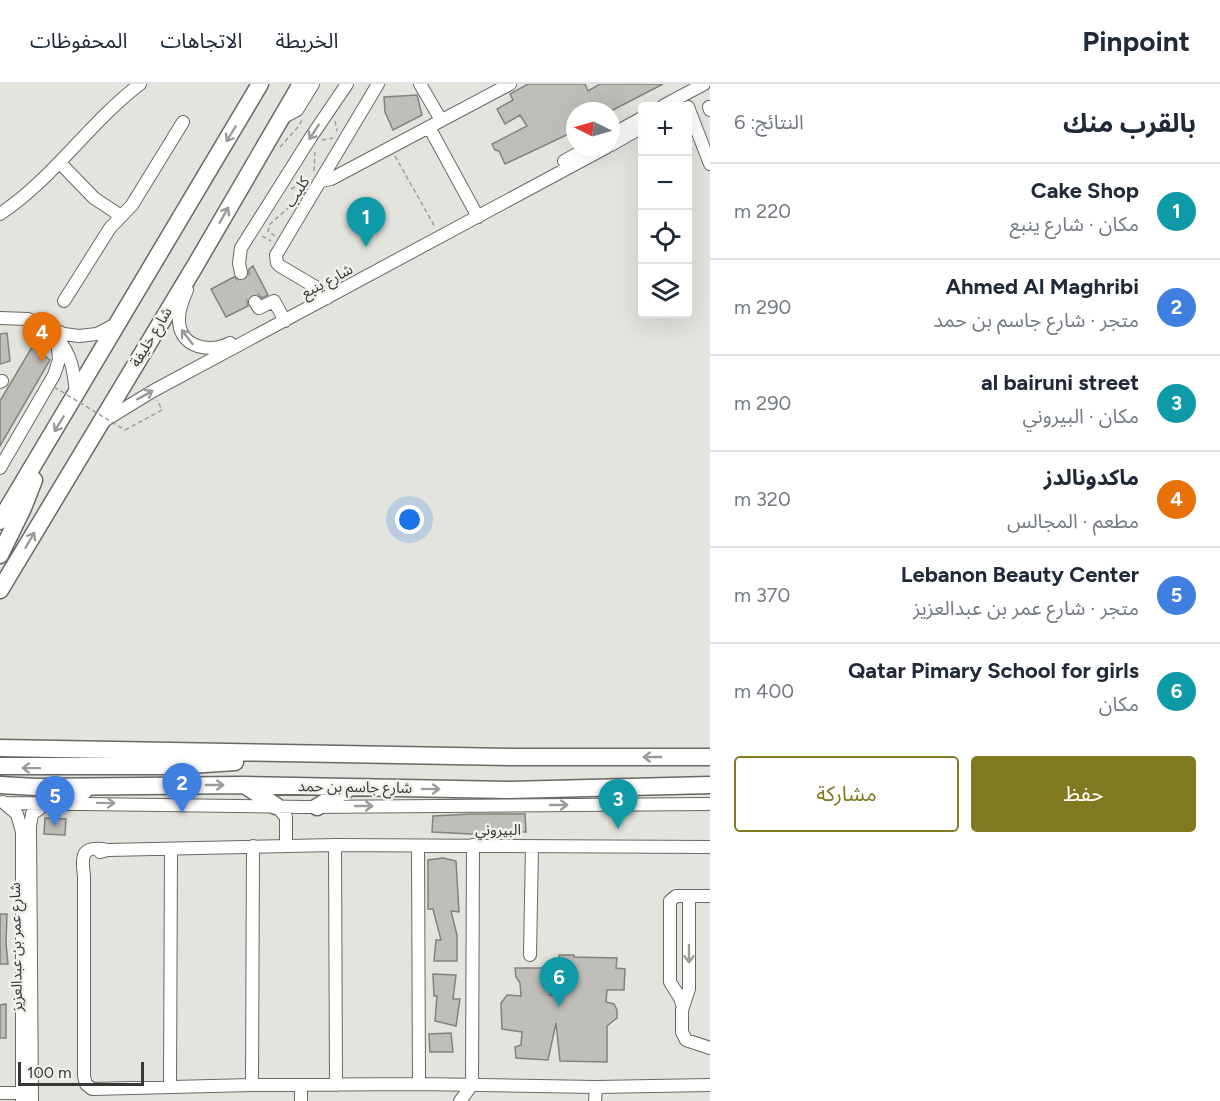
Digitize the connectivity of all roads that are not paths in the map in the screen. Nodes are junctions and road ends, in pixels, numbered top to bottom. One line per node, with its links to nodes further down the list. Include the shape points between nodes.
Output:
1 (140, 84): 26 (street)
2 (260, 84): 40 (main road, one-way to 40)
3 (301, 84): 14 (main road, شارع خليفة)
4 (313, 84): 14 (street, via 297,110)
5 (347, 84): 34 (street, one-way to 34, via 241,248)
6 (378, 84): 28 (street, كليب)
7 (420, 84): 15 (street)
8 (510, 84): 10 (street)
9 (704, 84): 12 (street)
10 (493, 88): 15 (street)
11 (710, 90): 13 (street)
12 (687, 102)
13 (689, 102)
14 (281, 118): 32 (main road, شارع خليفة, one-way to 14)
15 (441, 120): 19 (street)
16 (638, 120): 20 (street)
17 (183, 122): 31 (street, via 132,205)
18 (692, 123): 23 (street)
19 (429, 127): 28 (street, via 331,179); 29 (street)
20 (620, 130)
21 (638, 130): 22 (street)
22 (620, 140)
23 (706, 141): 27 (street)
24 (574, 156): 29 (street, شارع ينبع)
25 (589, 156): 29 (street, شارع ينبع)
26 (60, 163): 30 (street); 31 (street, via 94,198)
27 (710, 164)
28 (317, 179): 35 (street, كليب, via 275,259)
29 (477, 213): 33 (street, شارع ينبع); 33 (street, شارع ينبع, via 437,231)
30 (0, 214)
31 (121, 216): 36 (street)
32 (195, 266): 42 (street, شارع ينبع, one-way to 32, via 215,348 196,347 188,341 179,322 180,309); 47 (main road, شارع خليفة)
33 (368, 272): 35 (street, شارع ينبع)
34 (241, 273)
35 (326, 295): 39 (street, شارع ينبع)
36 (64, 301)
37 (255, 302): 39 (street, via 260,308 274,301)
38 (0, 318): 40 (street, via 28,319 79,336 97,334)
39 (284, 318): 42 (street, شارع ينبع)
40 (122, 320): 46 (main road)
41 (0, 324): 43 (street, via 35,325)
42 (253, 335): 47 (street, شارع ينبع, one-way to 42)
43 (57, 338): 44 (street); 45 (street, via 59,360)
44 (74, 367): 45 (street, via 64,368); 46 (street)
45 (54, 381): 49 (street)
46 (76, 395): 48 (main road, one-way to 48)
47 (96, 427): 52 (main road, شارع خليفة, one-way to 47)
48 (42, 453): 50 (main road); 51 (main road, via 34,482)
49 (0, 468)
50 (0, 521)
51 (0, 555)
52 (0, 590)
53 (0, 746): 54 (main road, via 32,750)
54 (332, 754): 55 (main road, one-way to 54); 56 (main road, one-way to 56, via 197,766)
55 (710, 757)
56 (0, 766)
57 (710, 777): 61 (main road)
58 (0, 785): 59 (main road, شارع جاسم بن حمد)
59 (115, 785): 60 (main road, شارع جاسم بن حمد, one-way to 60); 65 (main road)
60 (245, 785): 63 (main road, شارع جاسم بن حمد); 67 (main road)
61 (669, 785): 62 (main road, شارع جاسم بن حمد); 63 (main road, شارع جاسم بن حمد, one-way to 61, via 509,790)
62 (710, 785)
63 (349, 788): 68 (main road)
64 (3, 801): 65 (street, شارع جاسم بن حمد); 82 (street, شارع عمر بن عبدالعزيز, via 17,814 21,826)
65 (50, 803): 67 (street, شارع جاسم بن حمد, one-way to 67); 82 (street, شارع عمر بن عبدالعزيز, via 35,811 30,820)
66 (710, 804): 68 (street, شارع جاسم بن حمد, one-way to 66)
67 (276, 806): 68 (street, شارع جاسم بن حمد); 69 (street, via 286,817)
68 (310, 807): 69 (street, via 294,813)
69 (287, 825): 73 (street)
70 (335, 845): 73 (street, البيروني); 74 (street, البيروني); 87 (street)
71 (473, 845): 74 (street, البيروني); 75 (street, البيروني); 88 (street)
72 (252, 846): 73 (street, البيروني); 77 (street, البيروني); 85 (street)
73 (286, 846)
74 (418, 846): 84 (street)
75 (532, 846): 76 (street, البيروني); 80 (street)
76 (710, 847)
77 (171, 849): 90 (street); 90 (street, البيروني, via 108,850 92,856 84,876 86,1068 92,1081 107,1089)
78 (689, 896): 79 (street); 81 (street, one-way to 81, via 689,989); 81 (street, via 676,896 670,901 670,982)
79 (710, 896)
80 (530, 955)
81 (683, 1007): 83 (street, via 683,1037)
82 (27, 1025): 93 (street, شارع عمر بن عبدالعزيز)
83 (710, 1048)
84 (419, 1084): 87 (street, البيروني); 88 (street, البيروني)
85 (252, 1085): 86 (street, البيروني); 90 (street, البيروني)
86 (301, 1085): 87 (street, البيروني); 94 (street)
87 (336, 1085)
88 (472, 1085): 91 (street, البيروني); 95 (street)
89 (710, 1085): 91 (street, البيروني)
90 (170, 1087)
91 (596, 1087): 96 (street)
92 (0, 1093): 93 (street)
93 (26, 1098)
94 (301, 1101)
95 (460, 1101)
96 (595, 1101)

